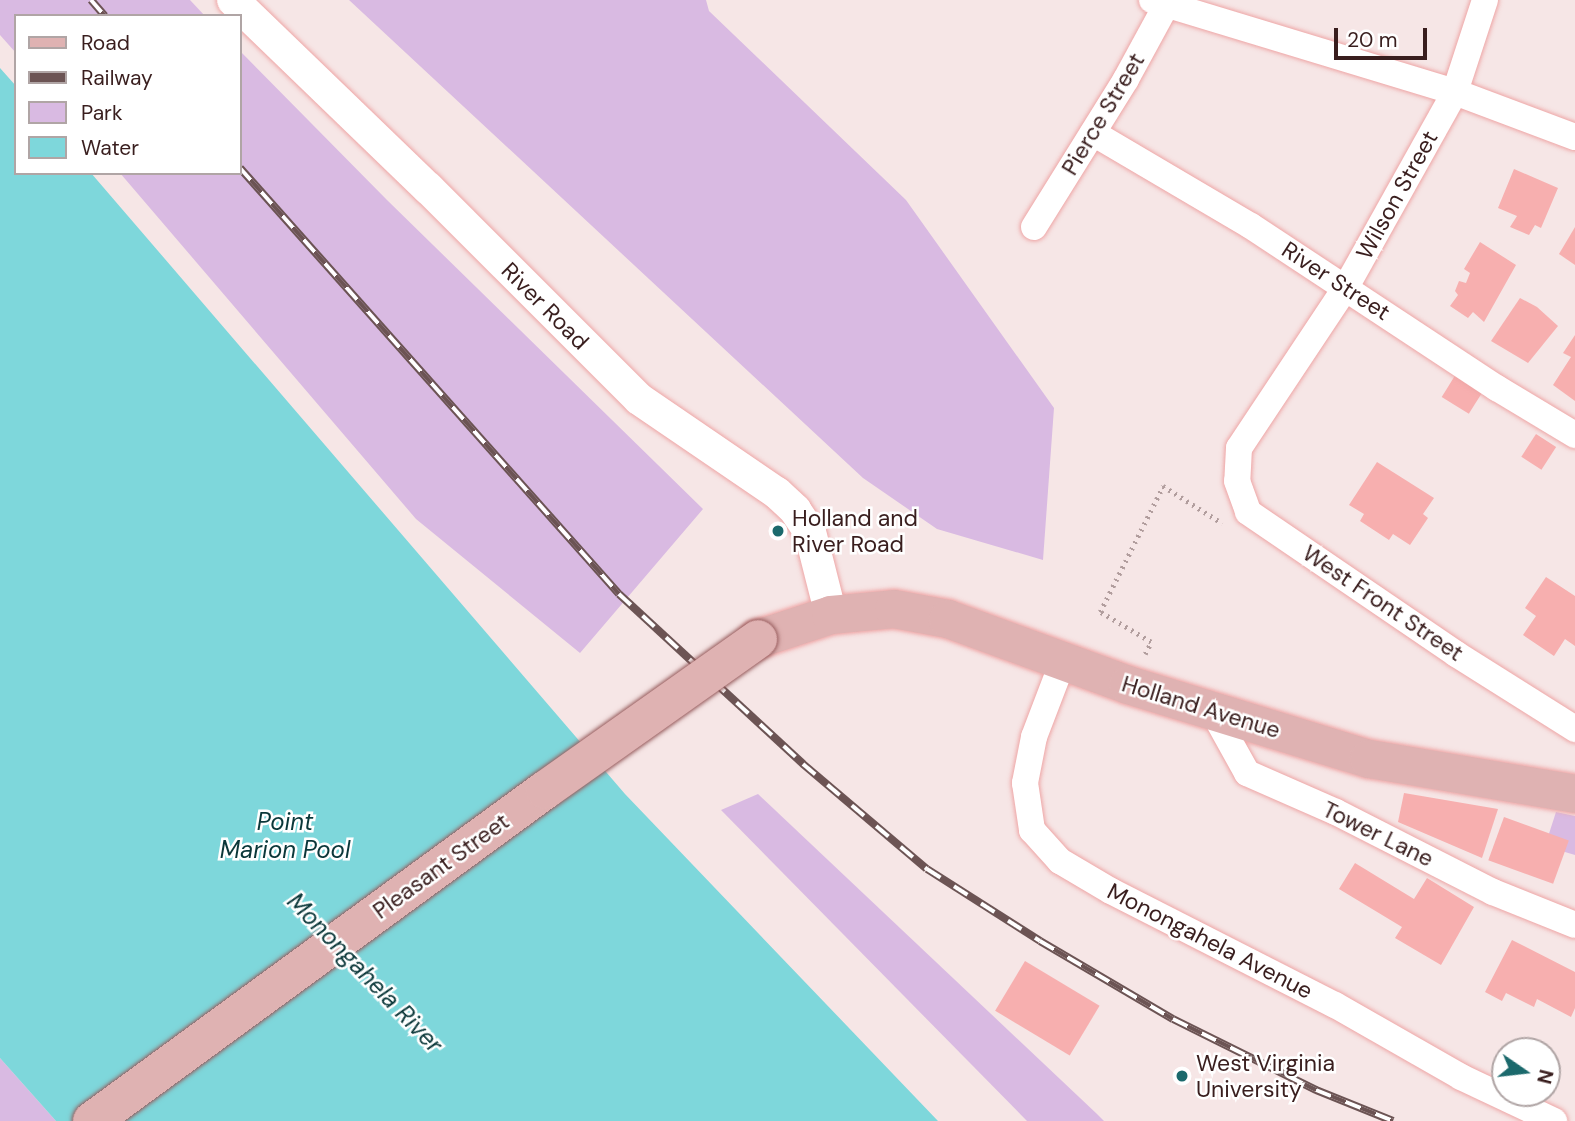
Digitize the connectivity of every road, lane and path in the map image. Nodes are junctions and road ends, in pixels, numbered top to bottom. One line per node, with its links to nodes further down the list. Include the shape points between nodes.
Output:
1 (233, 0): 11 (street, River Road, via 639,399 769,487 795,510 810,532)
2 (1485, 0): 4 (street, Wilson Street)
3 (1163, 2): 4 (street); 5 (street, Pierce Street)
4 (1455, 92): 6 (street); 8 (street, Wilson Street)
5 (1093, 133): 7 (street, Pierce Street); 8 (street, River Street)
6 (1575, 138)
7 (1034, 227)
8 (1346, 287): 9 (street, River Street); 10 (street, Wilson Street, via 1239,449 1237,481)
9 (1575, 435)
10 (1248, 512): 13 (path, via 1234,531 1163,486 1100,612 1151,642); 15 (street, West Front Street)
11 (831, 615): 12 (main road, Holland Avenue, via 894,610 948,619); 18 (main road, Pleasant Street, bridge, via 758,639)
12 (1063, 661): 13 (main road, Holland Avenue); 19 (street, Monongahela Avenue, via 1034,737 1025,783 1032,830 1059,861 1335,1005 1461,1077)
13 (1128, 685): 14 (main road, Holland Avenue)
14 (1212, 710): 16 (main road, Holland Avenue, via 1369,759); 17 (street, Tower Lane, via 1247,773 1493,892)
15 (1575, 729)
16 (1575, 794)
17 (1575, 925)
18 (92, 1121)
19 (1554, 1121)

